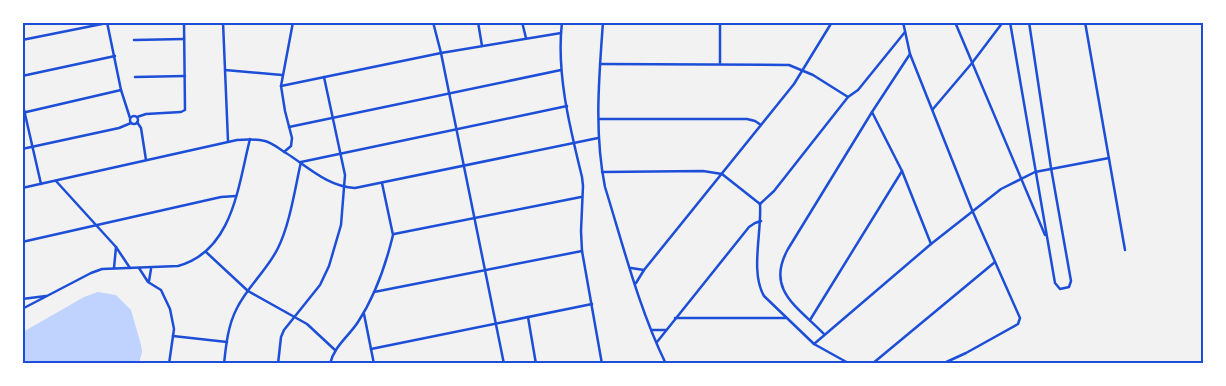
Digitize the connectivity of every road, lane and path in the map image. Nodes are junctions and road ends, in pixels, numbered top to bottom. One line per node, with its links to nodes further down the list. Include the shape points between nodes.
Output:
1 (184, 22): 21 (street)
2 (223, 22): 31 (street)
3 (293, 22): 34 (street)
4 (433, 22): 25 (street)
5 (478, 22): 24 (street)
6 (522, 22): 20 (street)
7 (562, 22): 19 (street)
8 (603, 22): 29 (street)
9 (720, 22): 30 (street)
10 (832, 22): 33 (street)
11 (903, 22): 18 (street)
12 (955, 22): 28 (street)
13 (1003, 22): 28 (street)
14 (1010, 22): 72 (street)
15 (1029, 22): 69 (street)
16 (1085, 22): 65 (street)
17 (107, 23): 22 (street); 27 (street)
18 (905, 32): 26 (street); 42 (street, via 858,90)
19 (561, 33): 20 (street); 32 (street)
20 (526, 38): 24 (street)
21 (184, 39): 23 (street); 36 (street)
22 (22, 40)
23 (134, 40)
24 (482, 46): 25 (street)
25 (442, 53): 38 (street); 41 (street)
26 (910, 54): 45 (street); 46 (street)
27 (115, 56): 35 (street); 40 (street)
28 (972, 63): 45 (street); 74 (street)
29 (600, 64): 30 (street); 51 (street)
30 (720, 64): 33 (street, via 789,65)
31 (225, 70): 34 (street); 59 (street)
32 (561, 70): 41 (street); 44 (street)
33 (803, 70): 42 (street); 54 (street)
34 (282, 75): 39 (street)
35 (22, 76)
36 (185, 76): 37 (street); 48 (street, via 185,110)
37 (135, 77)
38 (324, 78): 39 (street); 50 (street)
39 (281, 86): 55 (street)
40 (121, 90): 47 (street); 49 (street)
41 (449, 94): 50 (street); 56 (street)
42 (848, 97): 82 (street, via 774,191)
43 (22, 101): 47 (street)
44 (567, 106): 56 (street); 60 (street)
45 (933, 109): 83 (street)
46 (872, 112): 70 (street); 116 (street, via 780,265 781,287)
47 (24, 113): 61 (street)
48 (137, 117): 49 (street); 52 (street)
49 (130, 118): 53 (street)
50 (334, 118): 55 (street); 64 (street)
51 (599, 118): 54 (street, via 747,119); 57 (street)
52 (137, 122): 53 (street); 66 (street, via 142,128)
53 (131, 123): 61 (street)
54 (761, 125): 73 (street)
55 (289, 127): 63 (street, via 292,142)
56 (456, 129): 64 (street); 68 (street)
57 (598, 138): 60 (street); 71 (street)
58 (250, 139): 59 (street); 63 (street, via 265,141); 80 (street)
59 (228, 141): 66 (street)
60 (573, 142): 68 (street); 81 (street, via 582,176)
61 (32, 147): 62 (street); 77 (street)
62 (22, 149)
63 (284, 152): 67 (street)
64 (341, 153): 67 (street); 79 (street)
65 (1109, 158): 69 (street); 92 (street)
66 (146, 160): 75 (street)
67 (301, 162): 79 (street, via 330,183); 105 (street, via 284,234 272,259)
68 (463, 165): 76 (street); 84 (street)
69 (1051, 168): 72 (street); 88 (street, via 1071,281 1064,289 1055,283)
70 (902, 171): 90 (street); 116 (street)
71 (602, 172): 73 (street, via 703,171); 100 (street)
72 (1035, 172): 74 (street); 88 (street)
73 (722, 174): 82 (street); 101 (street)
74 (1021, 178): 83 (street); 88 (street)
75 (56, 181): 77 (street); 86 (street)
76 (382, 183): 79 (street); 87 (street)
77 (41, 184): 78 (street)
78 (22, 188)
79 (345, 188): 112 (street, via 341,225 329,266 320,285)
80 (236, 196): 86 (street); 94 (street, via 226,227)
81 (581, 197): 84 (street); 93 (street)
82 (760, 204): 85 (street)
83 (972, 210): 90 (street); 95 (street)
84 (475, 219): 87 (street); 102 (street)
85 (761, 222): 114 (street, via 749,227); 115 (street, via 759,282 764,296)
86 (96, 226): 89 (street); 91 (street)
87 (394, 234): 106 (street)
88 (1048, 240)
89 (22, 242)
90 (931, 244): 120 (street)
91 (116, 247): 96 (street); 97 (street)
92 (1125, 250)
93 (582, 251): 102 (street); 109 (street)
94 (206, 252): 99 (street, via 178,266); 105 (street)
95 (995, 262): 137 (street); 138 (street, via 1020,318 1018,324)
96 (114, 268): 97 (street); 107 (street, via 91,273)
97 (130, 268): 98 (street)
98 (139, 268): 99 (street); 103 (street)
99 (151, 268): 103 (street)
100 (631, 268): 101 (street); 104 (street)
101 (644, 270): 104 (street)
102 (485, 271): 106 (street); 117 (street)
103 (148, 282): 121 (street, via 160,290 166,300 174,321)
104 (636, 283): 118 (street)
105 (248, 291): 112 (street); 122 (street, via 236,309)
106 (374, 292): 111 (street)
107 (48, 296): 108 (street); 110 (street)
108 (22, 298)
109 (592, 304): 113 (street); 134 (street)
110 (22, 309)
111 (363, 313): 125 (street); 126 (street)
112 (294, 317): 126 (street, via 307,324); 129 (street, via 281,337)
113 (528, 317): 117 (street); 133 (street)
114 (675, 318): 115 (street); 119 (street)
115 (786, 318): 124 (street)
116 (810, 320): 120 (street)
117 (496, 323): 125 (street); 132 (street)
118 (652, 330): 119 (street); 123 (street)
119 (666, 330): 123 (street)
120 (824, 334): 124 (street)
121 (174, 336): 122 (street); 127 (street)
122 (227, 342): 128 (street)
123 (656, 343): 135 (street)
124 (814, 344): 136 (street)
125 (371, 349): 131 (street)
126 (335, 350): 130 (street)
127 (169, 364)
128 (224, 364)
129 (278, 364)
130 (330, 364)
131 (374, 364)
132 (504, 364)
133 (536, 364)
134 (602, 364)
135 (666, 364)
136 (850, 364)
137 (872, 364)
138 (942, 364)

